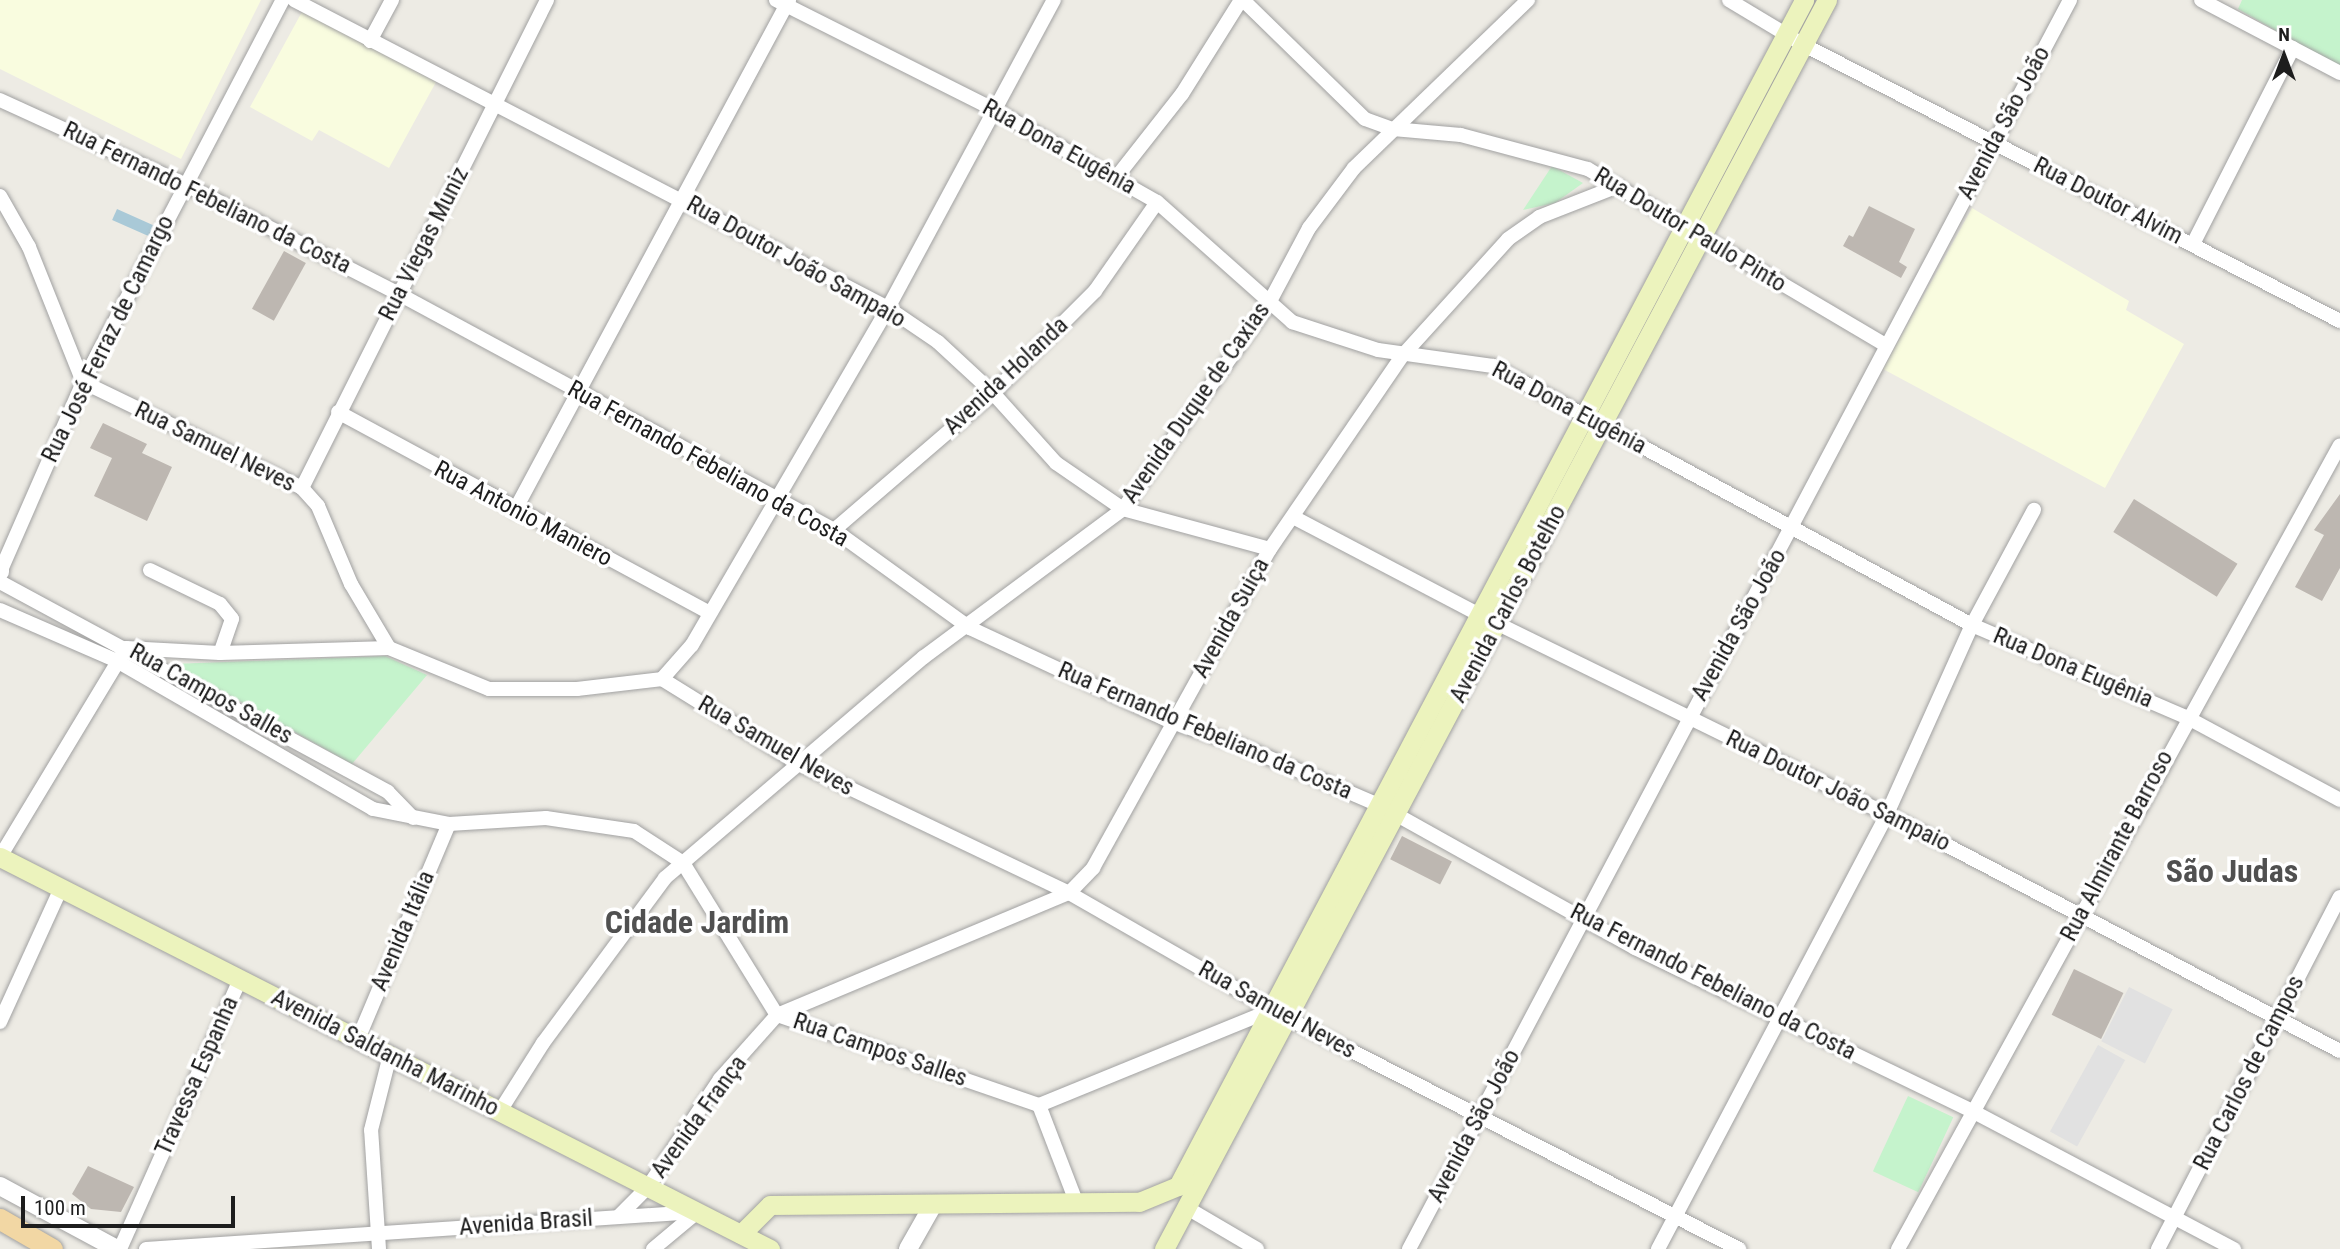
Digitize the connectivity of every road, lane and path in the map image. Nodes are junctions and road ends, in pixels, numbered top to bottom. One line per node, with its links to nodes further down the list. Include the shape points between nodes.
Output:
1 (283, 0): 25 (street, Rua José Ferraz de Camargo)
2 (294, 0): 15 (street, Rua Doutor João Sampaio)
3 (392, 0): 15 (street)
4 (547, 0): 20 (street, Rua Viegas Muniz)
5 (1054, 0): 21 (street)
6 (1242, 0): 22 (street, Rua Doutor Paulo Pinto, via 1364,119); 24 (street, via 1182,94)
7 (1528, 0): 22 (street, Avenida Duque de Caxias)
8 (1729, 0): 14 (street, Rua Doutor Alvim)
9 (1804, 0): 14 (main road, Avenida Carlos Botelho)
10 (1827, 0): 16 (main road, Avenida Carlos Botelho)
11 (2070, 0): 23 (street, Avenida São João)
12 (2201, 0): 17 (street)
13 (784, 2): 21 (street, Rua Dona Eugênia); 28 (street)
14 (1786, 35): 16 (street, Rua Doutor Alvim); 30 (main road, Avenida Carlos Botelho)
15 (370, 41): 20 (street, Rua Doutor João Sampaio)
16 (1804, 45): 23 (street, Rua Doutor Alvim); 30 (main road, Avenida Carlos Botelho)
17 (2293, 48): 18 (street); 31 (street)
18 (2340, 74)
19 (0, 100): 25 (street, Rua Fernando Febeliano da Costa)
20 (496, 105): 28 (street, Rua Doutor João Sampaio); 32 (street, Rua Viegas Muniz)
21 (995, 110): 24 (street, Rua Dona Eugênia); 34 (street)
22 (1393, 129): 26 (street, Rua Doutor Paulo Pinto, via 1461,135 1532,152 1588,169); 33 (street, Avenida Duque de Caxias, via 1353,168 1309,228)
23 (1993, 144): 31 (street, Rua Doutor Alvim); 36 (street, Avenida São João)
24 (1115, 179): 29 (street, Rua Dona Eugênia)
25 (184, 184): 32 (street, Rua Fernando Febeliano da Costa); 38 (street, Rua José Ferraz de Camargo)
26 (1618, 186): 30 (street, Rua Doutor Paulo Pinto); 37 (street, Avenida Suiça, via 1539,217 1508,239)
27 (0, 196): 38 (street, via 29,247)
28 (682, 200): 34 (street, Rua Doutor João Sampaio); 39 (street)
29 (1157, 202): 33 (street, Rua Dona Eugênia); 40 (street, Avenida Holanda, via 1095,291)
30 (1692, 233): 36 (street, Rua Doutor Paulo Pinto); 42 (main road, Avenida Carlos Botelho)
31 (2193, 244): 35 (street, Rua Doutor Alvim)
32 (397, 293): 39 (street, Rua Fernando Febeliano da Costa); 41 (street, Rua Viegas Muniz)
33 (1268, 305): 37 (street, Rua Dona Eugênia, via 1314,332); 46 (street, Avenida Duque de Caxias)
34 (888, 308): 40 (street, Rua Doutor João Sampaio, via 938,342); 45 (street)
35 (2340, 321)
36 (1884, 344): 50 (street, Avenida São João)
37 (1403, 355): 42 (street, Rua Dona Eugênia, via 1479,360); 49 (street, Avenida Suiça)
38 (83, 382): 44 (street, Rua Samuel Neves); 53 (street, Rua José Ferraz de Camargo)
39 (576, 391): 45 (street, Rua Fernando Febeliano da Costa); 47 (street)
40 (993, 393): 46 (street, Rua Doutor João Sampaio, via 1056,463); 51 (street, Avenida Holanda)
41 (338, 412): 44 (street, Rua Viegas Muniz); 47 (street, Rua Antonio Maniero)
42 (1594, 423): 50 (street, Rua Dona Eugênia); 58 (main road, Avenida Carlos Botelho)
43 (2340, 445): 67 (street, Rua Almirante Barroso)
44 (302, 488): 62 (street, Rua Samuel Neves, via 318,506 351,584)
45 (774, 497): 51 (street, Rua Fernando Febeliano da Costa); 57 (street)
46 (1123, 509): 52 (street, Rua Doutor João Sampaio); 60 (street, Avenida Duque de Caxias)
47 (514, 510): 57 (street, Rua Antonio Maniero)
48 (2034, 510): 59 (street)
49 (1295, 518): 52 (street, Avenida Suiça); 58 (street, Rua Doutor João Sampaio)
50 (1793, 526): 59 (street, Rua Dona Eugênia); 68 (street, Avenida São João)
51 (834, 530): 60 (street, Rua Fernando Febeliano da Costa)
52 (1270, 549): 69 (street, Avenida Suiça)
53 (0, 570)
54 (150, 570): 63 (street, via 219,604 232,619)
55 (0, 582): 61 (street, Rua Campos Salles)
56 (0, 610): 64 (street, Rua Campos Salles)
57 (709, 613): 65 (street, via 692,645)
58 (1489, 619): 68 (street, Rua Doutor João Sampaio); 73 (main road, Avenida Carlos Botelho)
59 (1972, 625): 67 (street, Rua Dona Eugênia); 74 (street)
60 (970, 628): 69 (street, Rua Fernando Febeliano da Costa); 71 (street, Avenida Duque de Caxias, via 915,664)
61 (126, 648): 63 (street); 64 (street); 66 (street, Rua Campos Salles)
62 (389, 648): 63 (street); 65 (street, via 489,688 577,689)
63 (219, 653)
64 (115, 660): 70 (street, Rua Campos Salles); 77 (street)
65 (662, 680): 71 (street, Rua Samuel Neves)
66 (237, 708): 70 (street); 75 (street, Rua Campos Salles, via 388,792)
67 (2186, 717): 72 (street, Rua Dona Eugênia); 82 (street, Rua Almirante Barroso)
68 (1688, 719): 74 (street, Rua Doutor João Sampaio); 83 (street, Avenida São João)
69 (1172, 722): 73 (street, Rua Fernando Febeliano da Costa, via 1237,744); 80 (street, Avenida Suiça, via 1093,868)
70 (229, 723): 75 (street, Rua Campos Salles, via 373,809)
71 (799, 764): 78 (street, Avenida Duque de Caxias); 80 (street, Rua Samuel Neves)
72 (2340, 800)
73 (1390, 811): 83 (street, Rua Fernando Febeliano da Costa); 85 (main road, Avenida Carlos Botelho)
74 (1887, 814): 82 (street, Rua Doutor João Sampaio); 88 (street)
75 (413, 818): 76 (street, Rua Campos Salles)
76 (449, 824): 78 (street, Rua Campos Salles, via 546,818 590,823 634,831); 90 (street, Avenida Itália)
77 (0, 857): 79 (main road, Avenida Saldanha Marinho)
78 (683, 863): 86 (street, Rua Campos Salles); 94 (street, Avenida Duque de Caxias, via 631,923)
79 (61, 888): 84 (main road, Avenida Saldanha Marinho); 89 (street)
80 (1069, 893): 85 (street, Rua Samuel Neves); 86 (street, Avenida Suiça)
81 (2340, 897): 87 (street, Rua Carlos de Campos)
82 (2081, 913): 87 (street, Rua Doutor João Sampaio); 95 (street, Rua Almirante Barroso)
83 (1583, 919): 88 (street, Rua Fernando Febeliano da Costa); 96 (street, Avenida São João)
84 (240, 979): 90 (main road, Avenida Saldanha Marinho); 113 (street, Travessa Espanha)
85 (1280, 1014): 93 (street); 96 (street, Rua Samuel Neves); 97 (main road, Avenida Carlos Botelho); 103 (main road, Avenida Carlos Botelho)
86 (778, 1015): 93 (street, Rua Campos Salles); 99 (street, Avenida França, via 720,1079)
87 (2276, 1016): 91 (street, Rua Doutor João Sampaio); 107 (street, Rua Carlos de Campos)
88 (1781, 1017): 95 (street, Rua Fernando Febeliano da Costa); 106 (street)
89 (0, 1022)
90 (358, 1039): 92 (main road, Avenida Saldanha Marinho)
91 (2340, 1051)
92 (390, 1055): 94 (main road, Avenida Saldanha Marinho); 110 (street, via 371,1129)
93 (1039, 1105): 101 (street)
94 (500, 1111): 99 (main road, Avenida Saldanha Marinho)
95 (1975, 1112): 107 (street, Rua Fernando Febeliano da Costa); 124 (street, Rua Almirante Barroso)
96 (1479, 1118): 106 (street, Rua Samuel Neves); 121 (street, Avenida São João)
97 (1189, 1171): 100 (main road, via 1171,1192); 103 (main road)
98 (0, 1186): 113 (street)
99 (648, 1187): 104 (main road, Avenida Saldanha Marinho); 105 (street, Avenida França)
100 (1156, 1199): 101 (main road); 109 (main road, via 1172,1210)
101 (1077, 1204): 102 (main road)
102 (933, 1205): 111 (main road, via 770,1205); 118 (street)
103 (1189, 1209): 109 (main road, Avenida Carlos Botelho); 120 (street)
104 (697, 1212): 105 (street, Avenida Brasil); 111 (main road, Avenida Saldanha Marinho); 116 (street)
105 (618, 1217): 110 (street, Avenida Brasil)
106 (1674, 1217): 122 (street); 123 (street, Rua Samuel Neves)
107 (2176, 1217): 125 (street, Rua Carlos de Campos); 126 (street, Rua Fernando Febeliano da Costa)
108 (0, 1219): 112 (main road)
109 (1178, 1226): 119 (main road, Avenida Carlos Botelho)
110 (374, 1233): 114 (street, Avenida Brasil); 115 (street)
111 (741, 1234): 117 (main road, Avenida Saldanha Marinho)
112 (52, 1249)
113 (118, 1249)
114 (146, 1249)
115 (379, 1249)
116 (653, 1249)
117 (770, 1249)
118 (908, 1249)
119 (1164, 1249)
120 (1256, 1249)
121 (1409, 1249)
122 (1658, 1249)
123 (1739, 1249)
124 (1898, 1249)
125 (2158, 1249)
126 (2234, 1249)

